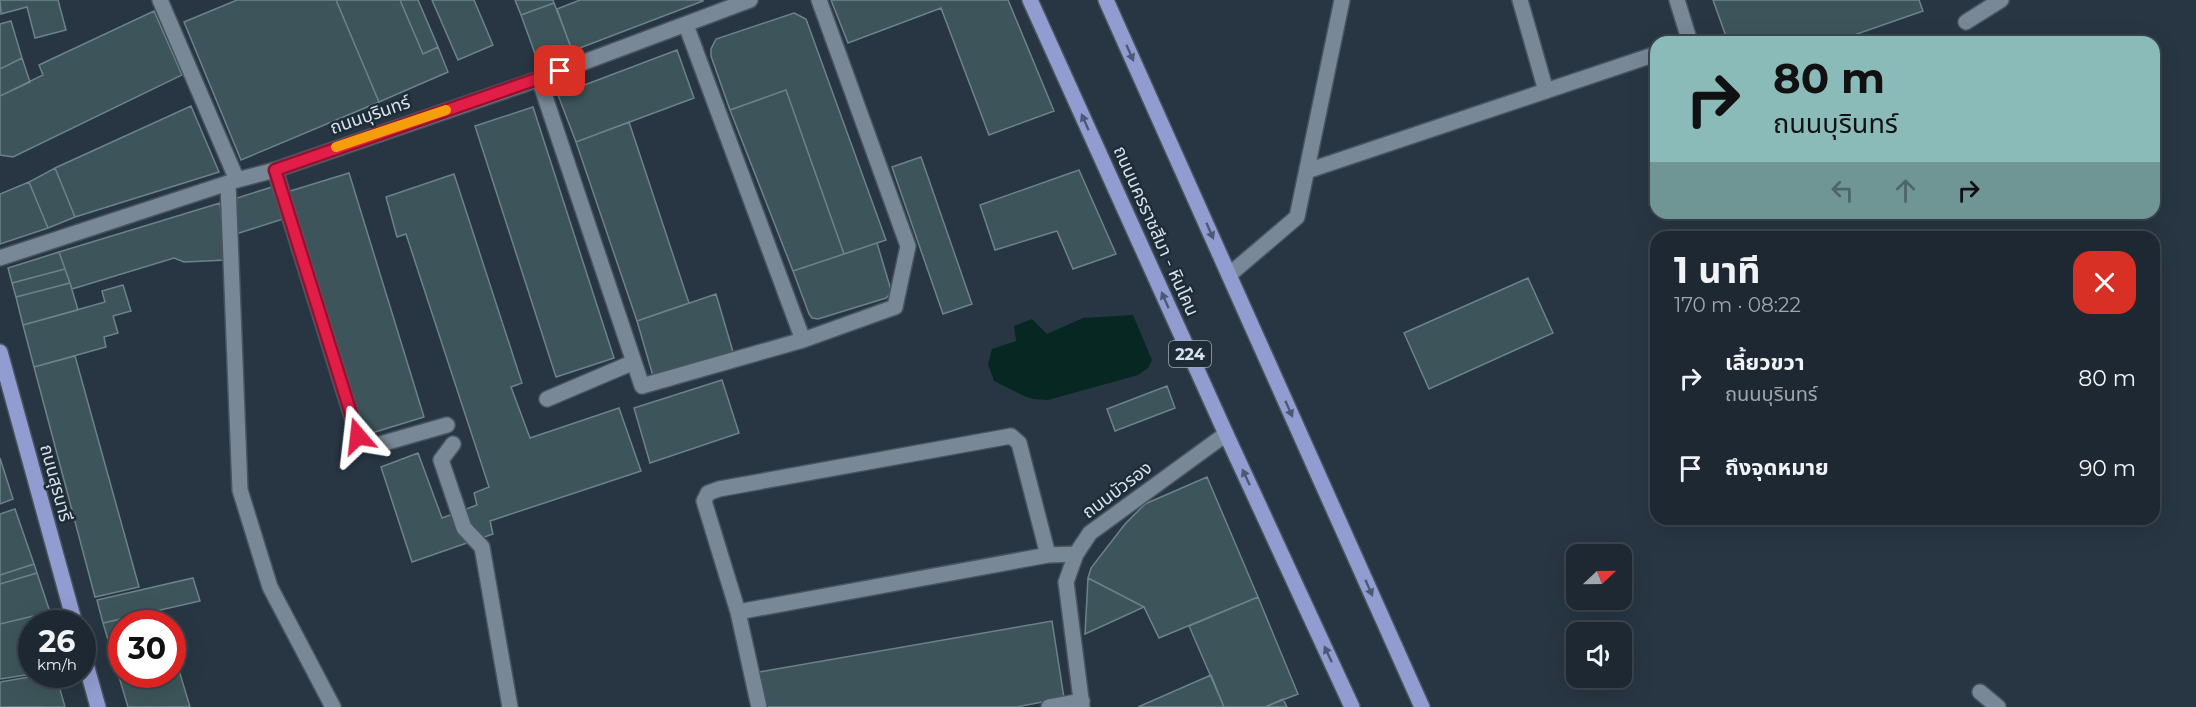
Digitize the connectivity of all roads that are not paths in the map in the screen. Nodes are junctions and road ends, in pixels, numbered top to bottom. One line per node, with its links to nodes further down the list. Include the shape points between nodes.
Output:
1 (160, 0): 18 (street)
2 (750, 0): 11 (street, ถนนบุรินทร์)
3 (819, 0): 21 (street, via 908,246 895,307)
4 (1030, 0): 26 (main road, ถนนนครราชสีมา - หินโคน / 224, one-way to 4)
5 (1106, 0): 20 (main road, one-way to 20)
6 (1342, 0): 17 (street)
7 (1520, 0): 15 (street)
8 (1677, 0): 12 (street)
9 (2001, 0): 10 (street)
10 (1966, 22)
11 (686, 25): 14 (street, ถนนบุรินทร์); 21 (street)
12 (1688, 36)
13 (1650, 56): 15 (street)
14 (538, 79): 16 (street, ถนนบุรินทร์); 23 (street)
15 (1546, 91): 17 (street)
16 (275, 170): 18 (street, ถนนบุรินทร์); 25 (street, via 358,436 367,444 377,445)
17 (1307, 171): 20 (street, via 1297,218)
18 (232, 182): 19 (street, ถนนบุรินทร์); 36 (street, via 240,490 270,587)
19 (0, 258)
20 (1229, 275): 41 (main road, one-way to 41)
21 (803, 340): 23 (street, via 642,386)
22 (0, 352): 30 (main road, ถนนสุรนารี)
23 (634, 362): 24 (street)
24 (547, 399)
25 (447, 425)
26 (1226, 434): 28 (street, ถนนบัวรอง, via 1090,533); 40 (main road, ถนนนครราชสีมา - หินโคน / 224, one-way to 26)
27 (453, 444): 37 (street, via 441,460 464,528 482,547)
28 (1076, 554): 29 (street); 34 (street, ถนนบัวรอง, via 1066,582)
29 (1048, 555): 31 (street); 31 (street, via 1019,443 1011,436 719,489 704,501)
30 (71, 610)
31 (738, 612): 38 (street)
32 (93, 688): 35 (main road)
33 (1980, 692): 42 (street)
34 (1082, 704): 39 (street)
35 (98, 707)
36 (333, 707)
37 (510, 707)
38 (759, 707)
39 (1049, 707)
40 (1352, 707)
41 (1422, 707)
42 (1998, 707)

